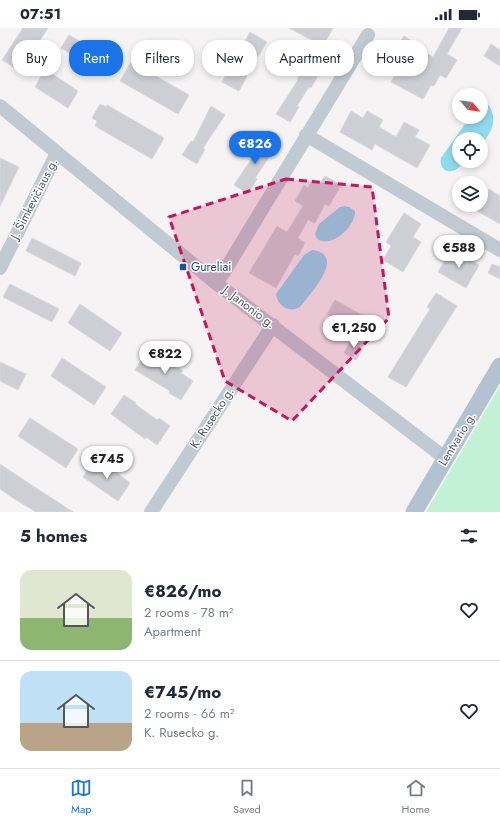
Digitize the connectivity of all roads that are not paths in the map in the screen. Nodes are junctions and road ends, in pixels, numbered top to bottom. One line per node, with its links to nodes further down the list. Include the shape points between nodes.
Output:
1 (368, 35): 3 (street)
2 (0, 106): 4 (street, J. Janonio g.)
3 (306, 136): 5 (street); 7 (street)
4 (57, 153): 6 (street, J. Šimkevičiaus g.); 7 (street, J. Janonio g.)
5 (500, 250)
6 (0, 268)
7 (216, 283): 8 (street, J. Janonio g.)
8 (273, 325): 10 (street, J. Janonio g.); 11 (street, K. Rusecko g.)
9 (500, 366): 10 (main road, Lentvario g.)
10 (445, 458): 12 (main road, Lentvario g.)
11 (151, 512)
12 (414, 512)

